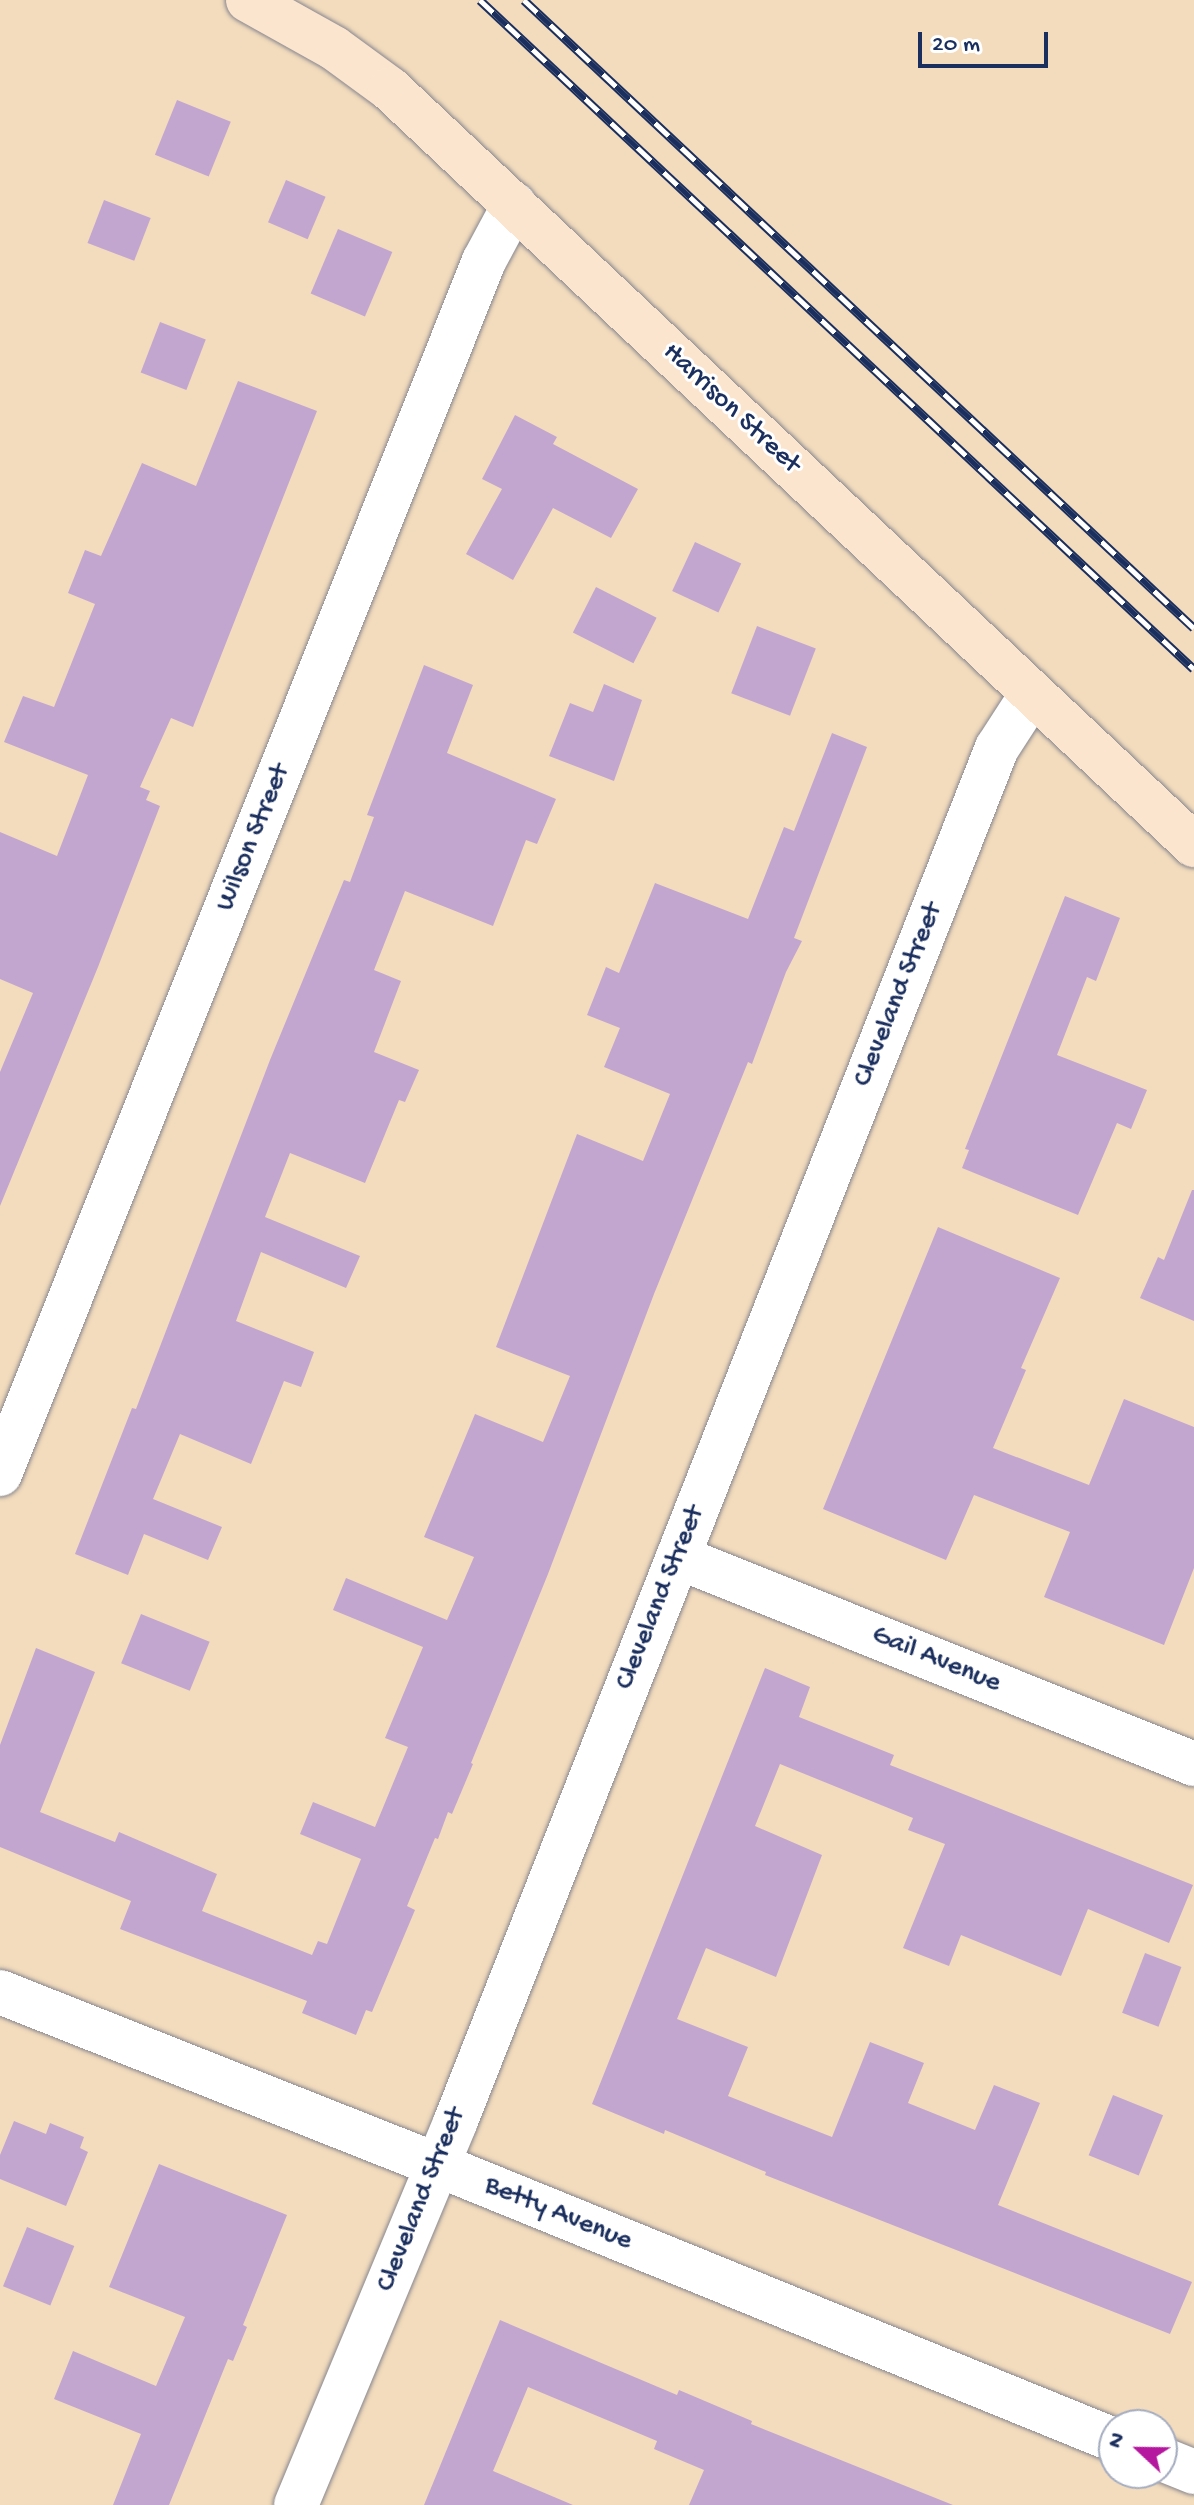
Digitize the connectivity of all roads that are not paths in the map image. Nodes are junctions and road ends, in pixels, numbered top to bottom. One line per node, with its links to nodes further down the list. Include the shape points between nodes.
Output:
1 (248, 0): 2 (main road, Harrison Street, via 334,48 390,89)
2 (514, 205): 3 (main road, Harrison Street); 5 (street, Wilson Street, via 472,291)
3 (1032, 694): 4 (main road, Harrison Street); 6 (street, Cleveland Street, via 997,748)
4 (1194, 845)
5 (0, 1474)
6 (678, 1557): 7 (street, Gail Avenue); 9 (street, Cleveland Street)
7 (1194, 1764)
8 (0, 1992): 9 (street, Betty Avenue)
9 (438, 2165): 10 (street, Betty Avenue); 11 (street, Cleveland Street)
10 (1098, 2433)
11 (296, 2505)

